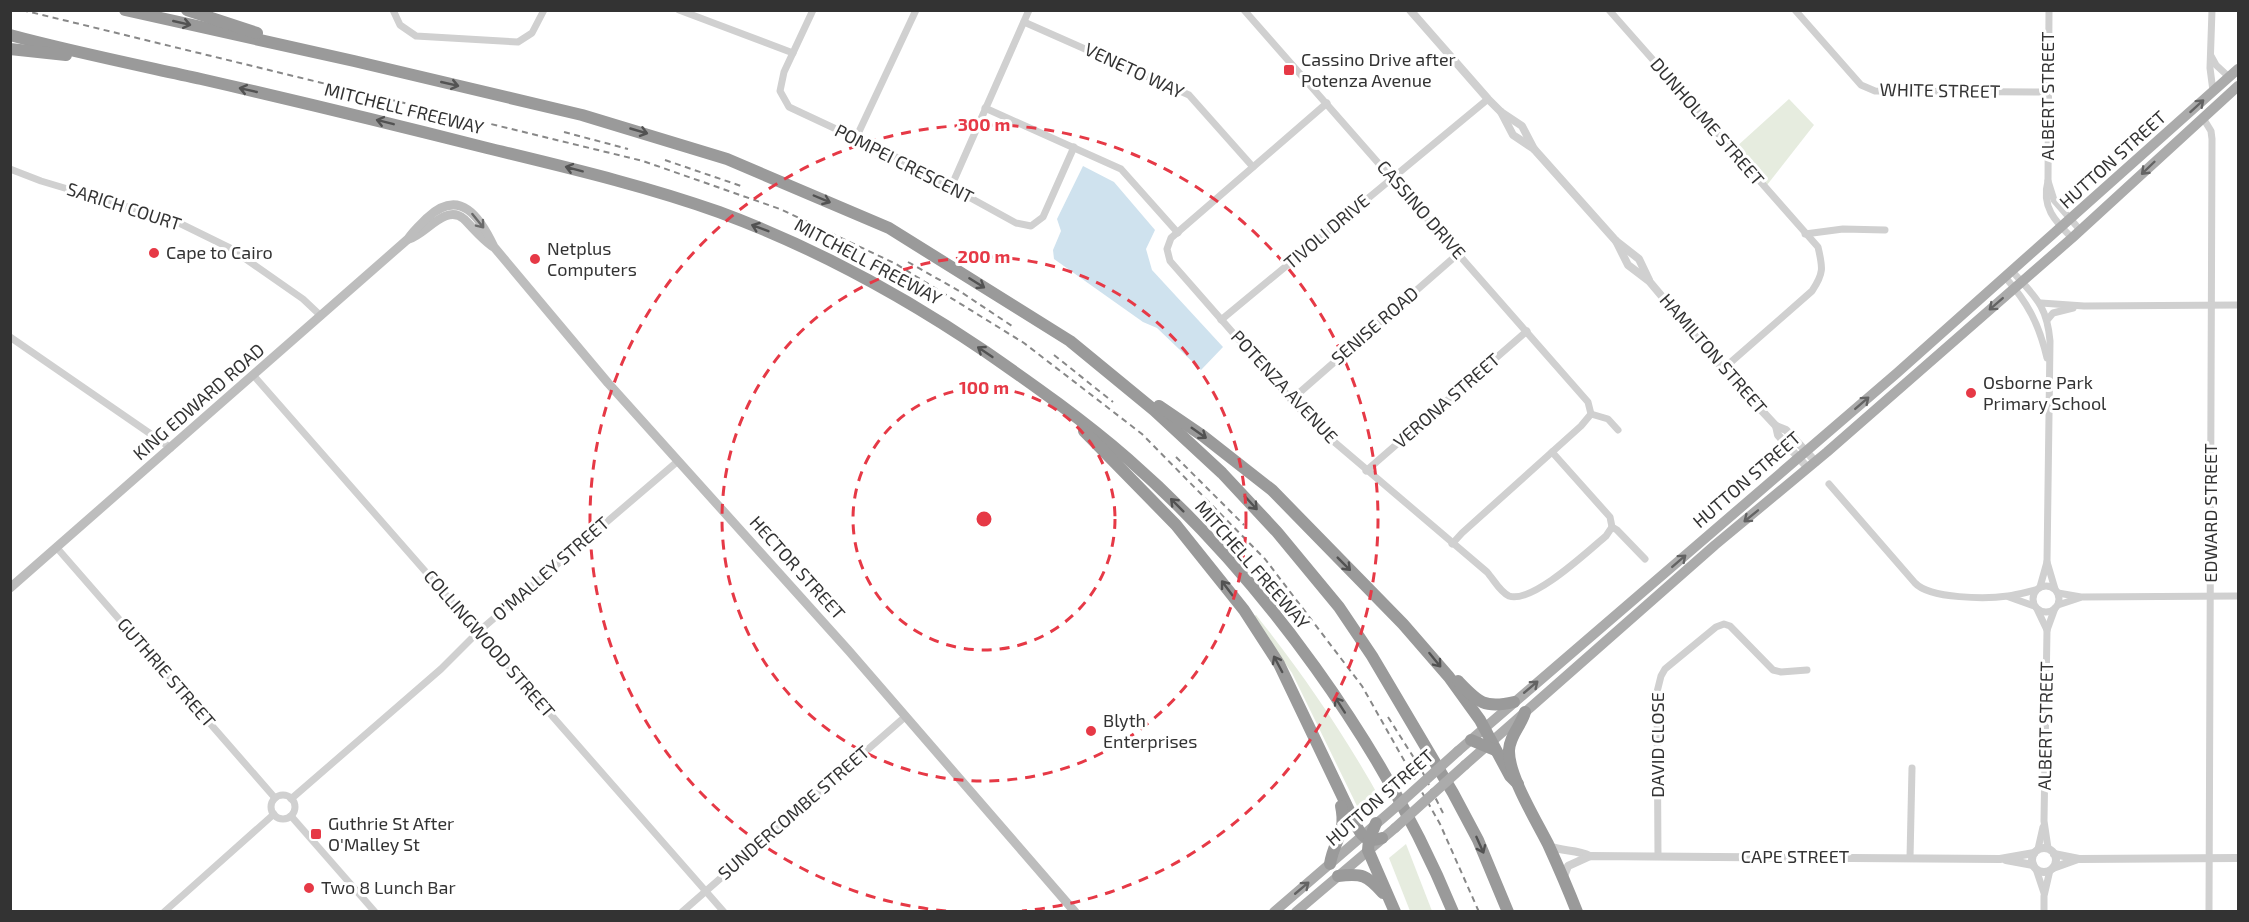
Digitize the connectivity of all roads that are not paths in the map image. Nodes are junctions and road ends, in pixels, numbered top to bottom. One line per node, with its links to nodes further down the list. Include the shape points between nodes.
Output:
1 (125, 10): 20 (highway, MITCHELL FREEWAY, one-way to 20)
2 (186, 10): 20 (highway)
3 (393, 10): 4 (street, via 400,25 416,36 518,42 532,33)
4 (544, 10)
5 (679, 10): 18 (street)
6 (813, 10): 18 (street, POMPEI CRESCENT)
7 (916, 10): 32 (street)
8 (1029, 10): 15 (street)
9 (1244, 10): 28 (street, CASSINO DRIVE)
10 (1410, 10): 27 (street, HAMILTON STREET)
11 (1609, 10): 46 (street, DUNHOLME STREET)
12 (1795, 10): 25 (street, WHITE STREET, via 1861,85 1875,91)
13 (2049, 10): 25 (street, ALBERT STREET)
14 (2212, 10): 19 (street)
15 (1024, 22): 29 (street); 35 (street, VENETO WAY, via 1189,95)
16 (10, 35): 21 (highway, MITCHELL FREEWAY)
17 (10, 49): 21 (highway)
18 (793, 53): 32 (street, POMPEI CRESCENT, via 780,91 789,107)
19 (2211, 56): 23 (street); 26 (street)
20 (332, 57): 65 (highway, MITCHELL FREEWAY, one-way to 65, via 582,115 727,159 889,228 1070,341)
21 (109, 58): 66 (highway, MITCHELL FREEWAY, one-way to 21, via 959,334 858,274 786,238 715,211 573,169)
22 (2238, 69): 23 (main road, HUTTON STREET)
23 (2229, 77): 26 (main road, HUTTON STREET)
24 (2238, 86): 31 (main road, HUTTON STREET)
25 (2048, 92): 38 (street, ALBERT STREET)
26 (2213, 92): 42 (main road, HUTTON STREET, one-way to 26)
27 (1488, 99): 30 (street, HAMILTON STREET); 37 (street, TIVOLI DRIVE)
28 (1327, 103): 35 (street); 37 (street, CASSINO DRIVE)
29 (985, 108): 33 (street); 39 (street)
30 (1501, 112): 34 (street, HAMILTON STREET, via 1513,135); 34 (street, HAMILTON STREET, via 1522,126)
31 (2203, 117): 47 (main road, HUTTON STREET, one-way to 47); 54 (street, EDWARD STREET, via 2212,140)
32 (856, 138): 39 (street, POMPEI CRESCENT)
33 (1074, 147): 39 (street, POMPEI CRESCENT, via 1043,217 1031,226 1016,223); 45 (street, via 1130,176)
34 (1534, 149): 63 (street, HAMILTON STREET, via 1616,241 1628,266 1649,281)
35 (1253, 167): 45 (street)
36 (10, 169): 57 (street, SARICH COURT, via 183,225 230,248)
37 (1393, 177): 50 (street, CASSINO DRIVE); 59 (street, TIVOLI DRIVE)
38 (2048, 181): 42 (street, ALBERT STREET, via 2054,200); 43 (street, ALBERT STREET, via 2046,202)
39 (951, 187)
40 (454, 204): 48 (main road, KING EDWARD ROAD, via 432,214); 49 (main road, HECTOR STREET, one-way to 49, via 465,206 475,216)
41 (452, 214): 48 (main road, KING EDWARD ROAD); 49 (main road, HECTOR STREET, via 464,219)
42 (2070, 220): 43 (main road, HUTTON STREET); 47 (street, ALBERT STREET)
43 (2061, 228): 47 (street, ALBERT STREET); 51 (main road, HUTTON STREET)
44 (1885, 230): 46 (street, via 1844,229)
45 (1178, 233): 59 (street, POTENZA AVENUE, via 1167,249 1170,261)
46 (1805, 234): 63 (street, DUNHOLME STREET, via 1818,247 1823,266 1821,278 1812,291)
47 (2076, 234): 52 (main road, HUTTON STREET)
48 (408, 239): 57 (main road, KING EDWARD ROAD)
49 (494, 247): 73 (main road, HECTOR STREET)
50 (1459, 253): 60 (street, CASSINO DRIVE); 67 (street, SENISE ROAD)
51 (2009, 274): 52 (street); 72 (main road, HUTTON STREET, one-way to 51)
52 (2018, 285): 53 (street); 62 (street, via 2041,334); 74 (main road, HUTTON STREET, one-way to 74)
53 (2041, 303): 56 (street); 58 (street)
54 (2212, 305): 55 (street); 56 (street); 88 (street, EDWARD STREET)
55 (2238, 305)
56 (2084, 306): 58 (street, via 2061,309)
57 (321, 316): 64 (main road, KING EDWARD ROAD)
58 (2048, 319): 62 (street)
59 (1221, 320): 67 (street, POTENZA AVENUE)
60 (1527, 331): 68 (street, CASSINO DRIVE, via 1588,402); 75 (street, VERONA STREET)
61 (10, 337): 70 (street)
62 (2049, 366): 81 (street)
63 (1723, 369): 72 (street, HAMILTON STREET, via 1776,426 1778,435)
64 (254, 376): 70 (main road, KING EDWARD ROAD); 92 (street, COLLINGWOOD STREET)
65 (1116, 377): 94 (highway, one-way to 94, via 1203,436 1272,490 1403,624); 135 (highway, MITCHELL FREEWAY, one-way to 135, via 1222,473 1339,607 1453,793)
66 (1050, 398): 103 (highway, one-way to 66, via 1279,664 1244,610 1176,525); 134 (highway, MITCHELL FREEWAY, one-way to 66, via 1372,754 1287,632 1233,564 1174,502 1109,443)
67 (1291, 400): 75 (street, POTENZA AVENUE)
68 (1591, 414): 69 (street, via 1608,419); 71 (street)
69 (1618, 430)
70 (171, 448): 79 (main road, KING EDWARD ROAD)
71 (1552, 452): 77 (street, via 1610,517); 78 (street)
72 (1802, 454): 74 (street, HAMILTON STREET); 95 (main road, HUTTON STREET, one-way to 72)
73 (678, 461): 92 (street, O'MALLEY STREET); 97 (main road, HECTOR STREET)
74 (1812, 465): 96 (main road, HUTTON STREET, one-way to 96)
75 (1366, 471): 78 (street, POTENZA AVENUE)
76 (1829, 484): 86 (street, via 1919,587 1941,594)
77 (1612, 527): 78 (street, POTENZA AVENUE, via 1550,582 1516,597 1507,596 1487,572); 80 (street)
78 (1452, 544)
79 (57, 548): 82 (main road, KING EDWARD ROAD); 104 (street, GUTHRIE STREET)
80 (1645, 559)
81 (2047, 562): 83 (street); 84 (street)
82 (10, 588)
83 (2038, 588): 84 (street, via 2048,585); 86 (street); 90 (street, via 2032,598)
84 (2057, 591): 87 (street); 89 (street)
85 (2238, 596): 88 (street)
86 (2007, 597): 90 (street)
87 (2081, 597): 88 (street); 89 (street)
88 (2210, 597): 115 (street, EDWARD STREET)
89 (2057, 607): 90 (street, via 2046,612); 91 (street, ALBERT STREET)
90 (2036, 608): 91 (street, ALBERT STREET)
91 (2047, 630): 111 (street, ALBERT STREET)
92 (478, 632): 105 (street, O'MALLEY STREET); 124 (street, COLLINGWOOD STREET)
93 (1807, 670): 113 (street, DAVID CLOSE, via 1773,670 1724,624 1665,669 1657,692)
94 (1449, 677): 95 (highway, via 1458,680 1482,703); 98 (highway)
95 (1514, 702): 98 (main road, HUTTON STREET)
96 (1525, 712): 100 (main road, HUTTON STREET); 102 (highway, via 1509,753)
97 (906, 716): 124 (street, SUNDERCOMBE STREET); 131 (main road, HECTOR STREET)
98 (1484, 728): 99 (main road, HUTTON STREET); 100 (highway)
99 (1471, 740): 100 (highway); 108 (main road, HUTTON STREET, bridge)
100 (1488, 747): 102 (highway); 109 (main road, HUTTON STREET, bridge, via 1395,828)
101 (1912, 768): 114 (street)
102 (1518, 784): 110 (highway)
103 (1339, 793): 109 (highway); 119 (highway, via 1344,825)
104 (275, 798): 105 (street, via 282,795); 106 (street)
105 (291, 799): 107 (street, via 295,805)
106 (274, 814): 107 (street, via 280,818); 127 (street)
107 (291, 816): 128 (street)
108 (1376, 823): 109 (highway)
109 (1367, 842): 119 (main road, HUTTON STREET); 122 (main road, HUTTON STREET); 126 (highway)
110 (1549, 846): 112 (street, CAPE STREET); 123 (highway)
111 (2044, 851): 117 (street, CAPE STREET); 118 (street, CAPE STREET); 120 (street); 121 (street, via 2056,861)
112 (1590, 856): 113 (street, CAPE STREET); 123 (street, via 1568,866)
113 (1658, 856): 114 (street, CAPE STREET)
114 (1910, 858): 117 (street, CAPE STREET)
115 (2209, 858): 116 (street, CAPE STREET); 118 (street, CAPE STREET); 138 (street, EDWARD STREET)
116 (2238, 858)
117 (2000, 859): 120 (street, CAPE STREET)
118 (2079, 859): 121 (street, CAPE STREET)
119 (1330, 864): 132 (main road, HUTTON STREET, one-way to 119)
120 (2034, 867): 121 (street, CAPE STREET, via 2040,871); 125 (street)
121 (2051, 869): 125 (street)
122 (1338, 876): 126 (highway, via 1363,875); 133 (main road, HUTTON STREET)
123 (1563, 879): 136 (highway)
124 (705, 891): 129 (street, SUNDERCOMBE STREET); 130 (street, COLLINGWOOD STREET)
125 (2044, 896): 137 (street)
126 (1393, 906)
127 (164, 912)
128 (375, 912)
129 (682, 912)
130 (724, 912)
131 (1075, 912)
132 (1274, 912)
133 (1296, 912)
134 (1453, 912)
135 (1508, 912)
136 (1577, 912)
137 (2044, 912)
138 (2209, 912)

